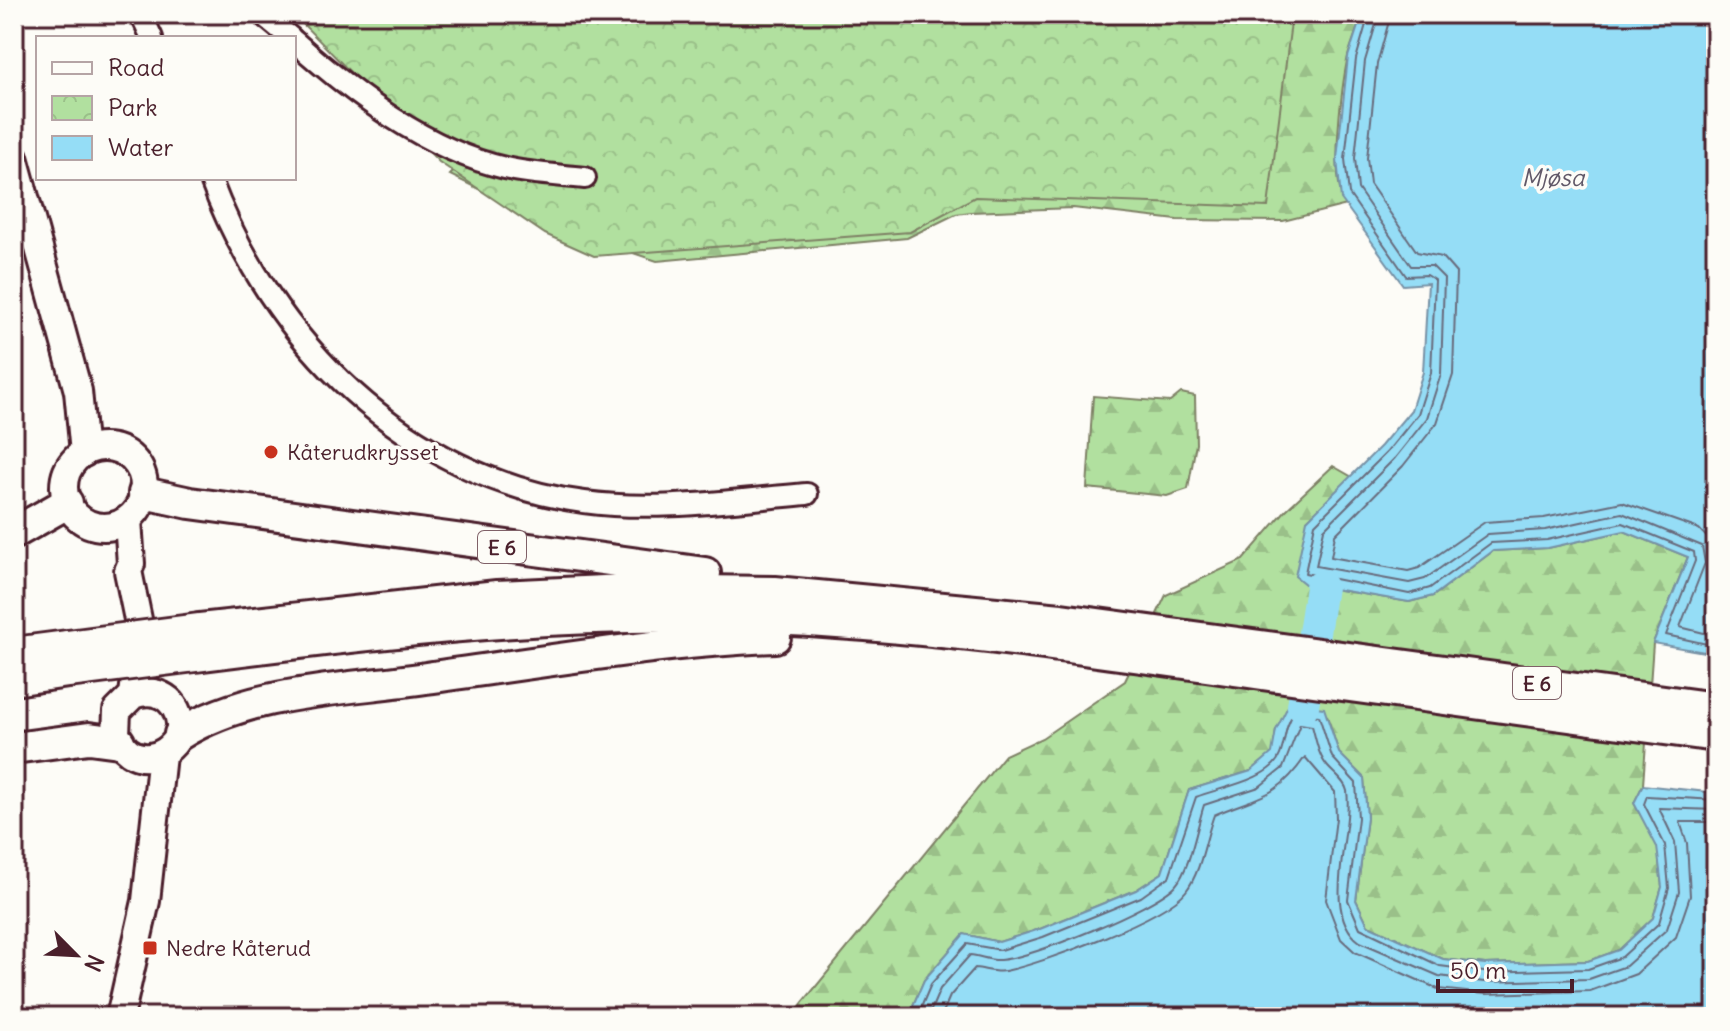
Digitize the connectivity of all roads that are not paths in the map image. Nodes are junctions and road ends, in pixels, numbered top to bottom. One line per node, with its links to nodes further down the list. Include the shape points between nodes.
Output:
1 (141, 14): 3 (street)
2 (262, 14): 4 (street)
3 (151, 36)
4 (289, 36)
5 (296, 41): 7 (street, via 411,129 443,145 506,168)
6 (14, 157): 9 (main road)
7 (585, 178)
8 (211, 180): 11 (street, via 226,221 288,322 355,396 430,450 505,483 585,502 700,503)
9 (95, 450): 10 (main road, via 120,450 137,464); 12 (main road, via 68,469)
10 (144, 493): 13 (main road); 17 (highway, E 6, via 597,561 728,575)
11 (807, 494)
12 (67, 503): 14 (main road, via 75,515); 15 (highway)
13 (128, 520): 14 (main road); 16 (main road)
14 (98, 527): 16 (main road, via 119,566)
15 (14, 533)
16 (128, 571): 18 (main road)
17 (865, 612): 20 (highway, E 6, bridge, via 711,590 548,593 355,609 201,642); 21 (highway, E 6, via 1036,616); 27 (highway, E 6, via 276,700 221,714)
18 (141, 634): 23 (main road); 24 (main road)
19 (14, 653): 20 (highway, E 6)
20 (68, 659): 22 (highway, E 6)
21 (1356, 673): 25 (highway, E 6); 26 (highway, E 6)
22 (14, 680)
23 (133, 695): 24 (main road); 27 (main road, via 117,711 115,727)
24 (163, 695): 27 (main road, via 178,712)
25 (1716, 708)
26 (1716, 736)
27 (150, 747): 28 (highway, E 6, via 89,738); 29 (main road, via 152,836 142,925)
28 (14, 748)
29 (120, 1017)

